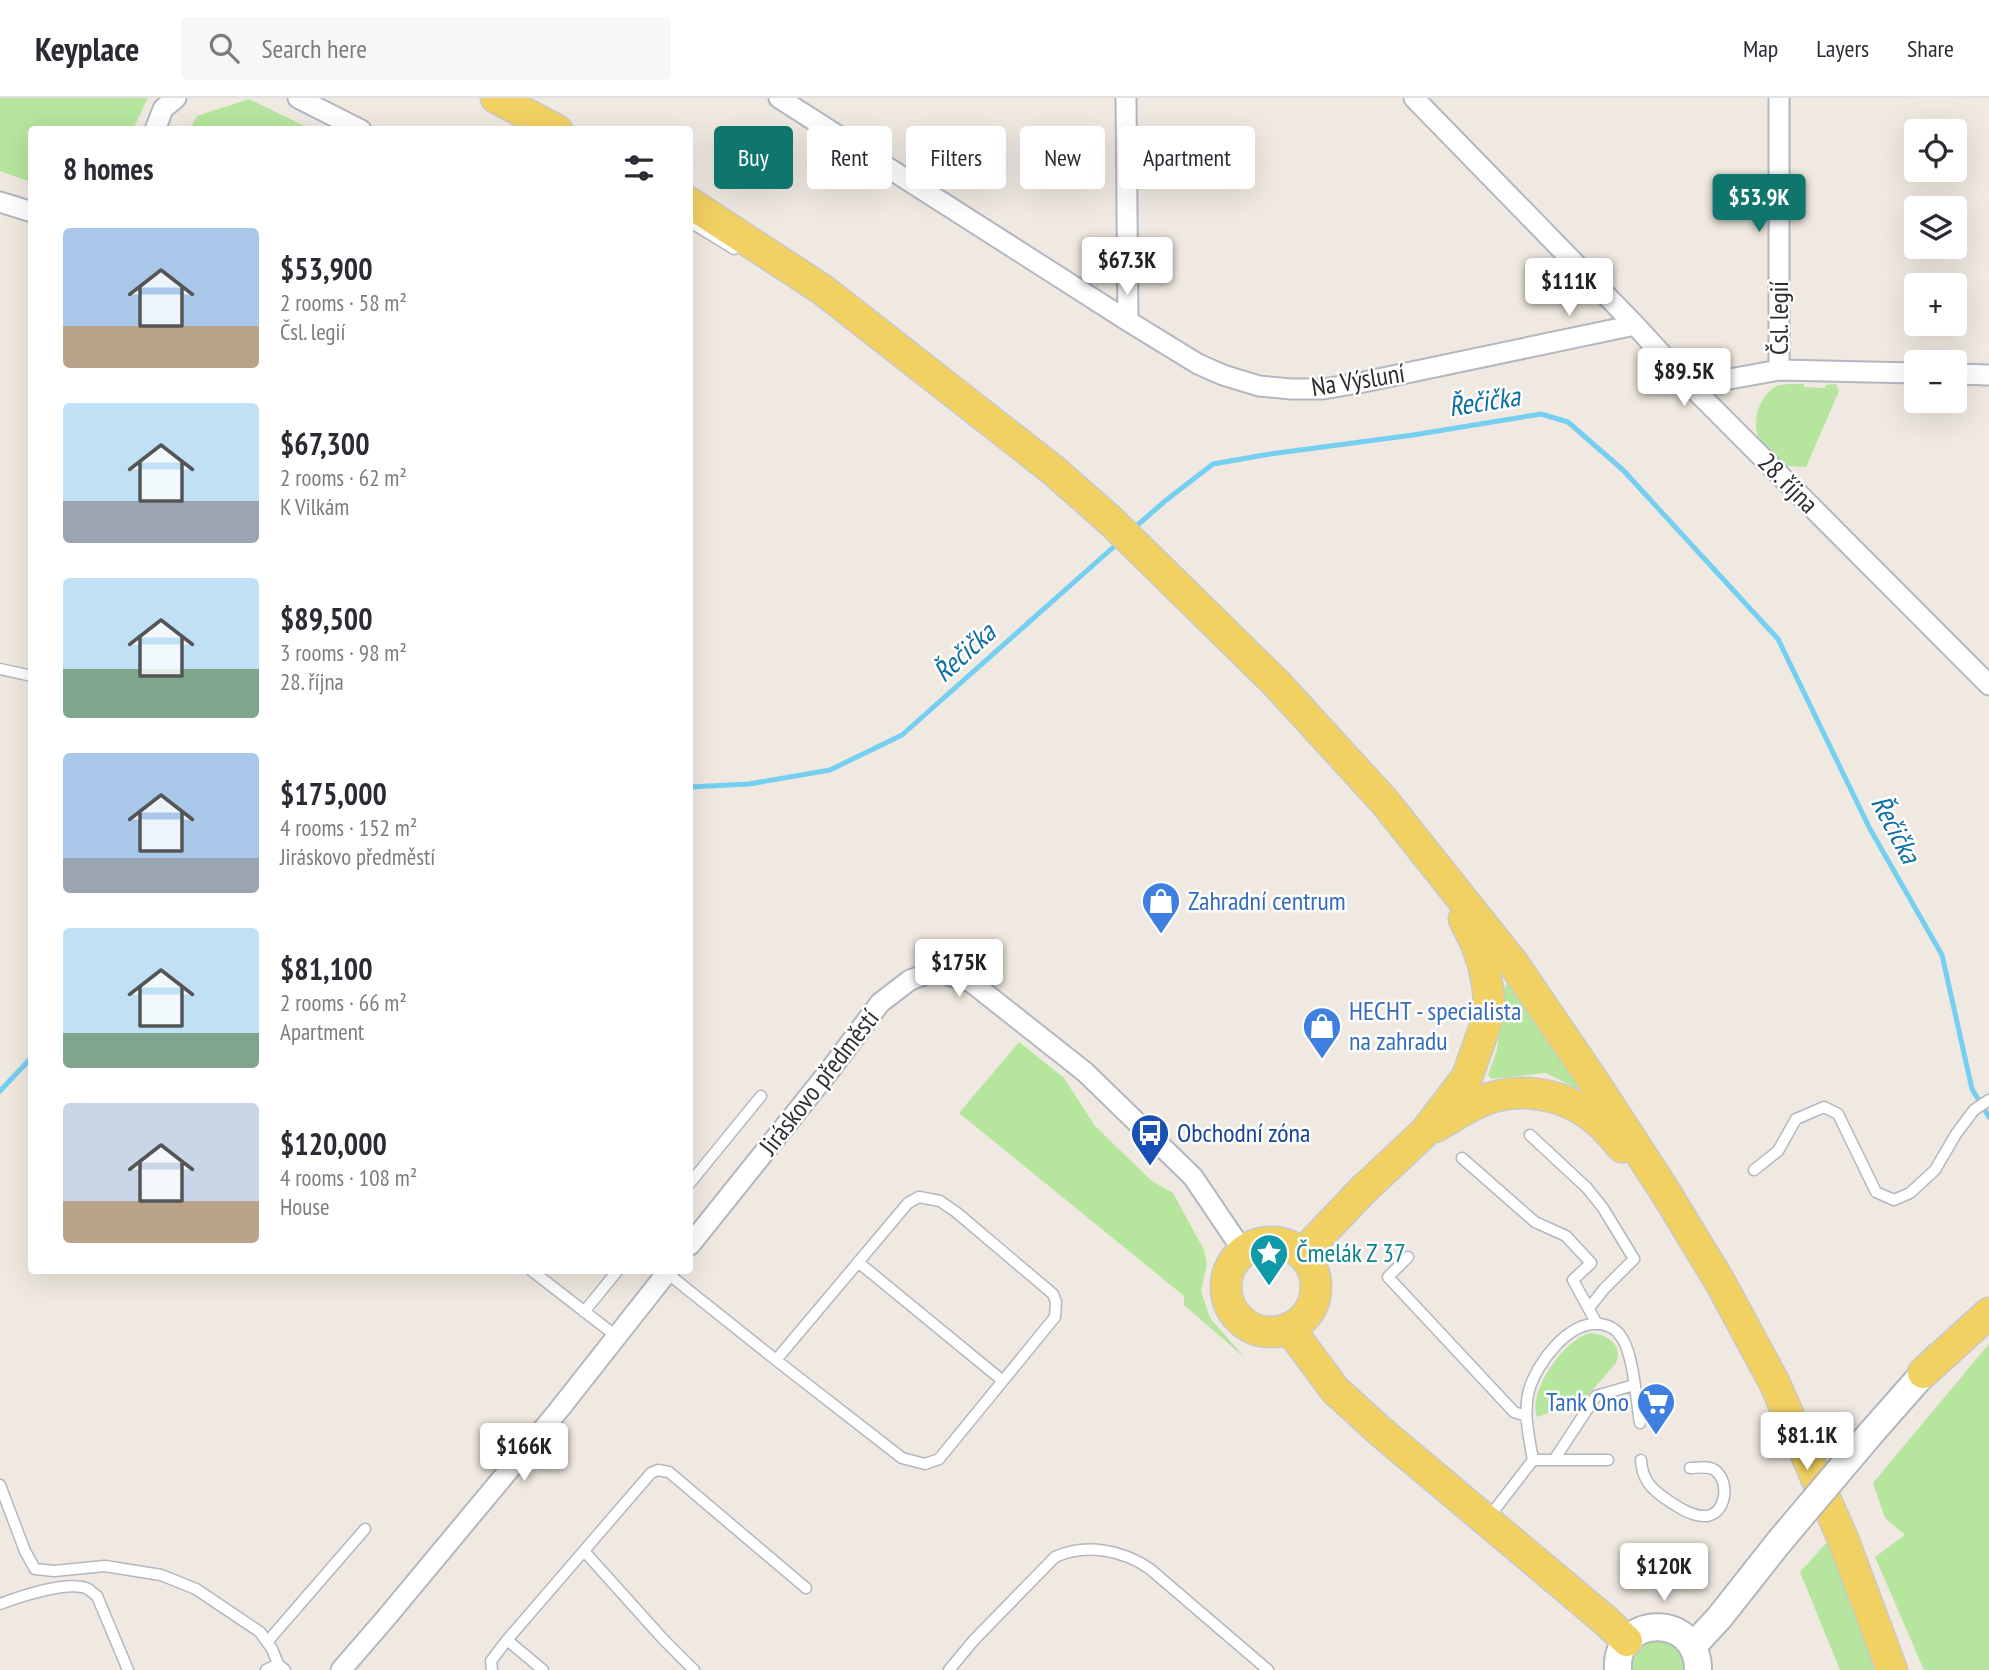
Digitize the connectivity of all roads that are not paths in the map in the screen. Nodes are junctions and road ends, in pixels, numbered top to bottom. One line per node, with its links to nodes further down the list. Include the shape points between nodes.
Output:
1 (176, 98): 8 (street, via 163,109)
2 (298, 98): 9 (street)
3 (496, 98): 10 (main road)
4 (779, 98): 16 (street, Na Výsluní, via 1000,234)
5 (1126, 98): 16 (street)
6 (1414, 98): 17 (street, 28. října)
7 (1779, 98): 19 (street, Čsl. legií)
8 (157, 126)
9 (353, 126)
10 (549, 126)
11 (0, 202): 13 (street)
12 (693, 205): 24 (main road, via 823,290)
13 (28, 211)
14 (693, 224): 15 (lane)
15 (743, 255)
16 (1128, 321): 17 (street, Na Výsluní, via 1223,375 1291,389 1359,383)
17 (1635, 325): 23 (street, 28. října)
18 (870, 340): 24 (lane)
19 (1779, 370): 20 (street); 23 (street)
20 (1904, 373)
21 (1967, 374): 22 (street)
22 (1989, 375)
23 (1691, 386): 27 (street, 28. října)
24 (1053, 470): 28 (main road, via 1276,683)
25 (0, 669): 26 (lane)
26 (28, 675)
27 (1989, 685)
28 (1430, 858): 31 (main road, via 1476,943 1489,1010 1467,1077); 36 (main road, via 1513,963)
29 (761, 1096): 35 (lane)
30 (1989, 1100): 34 (lane, via 1974,1110 1935,1170 1910,1193 1894,1200 1876,1192 1838,1114 1824,1107 1796,1119 1778,1152)
31 (1425, 1132): 36 (main road, via 1497,1096 1546,1095 1598,1122); 39 (main road)
32 (1530, 1135): 47 (lane, via 1587,1188 1634,1259)
33 (1462, 1158): 47 (lane, via 1535,1222 1566,1236 1591,1263 1573,1280)
34 (1754, 1170)
35 (693, 1179)
36 (1666, 1193): 84 (main road, via 1737,1311 1773,1382 1843,1539)
37 (693, 1241): 38 (street, Jiráskovo předměstí, via 880,1003 910,979 935,971 971,982 1085,1072 1193,1177)
38 (1243, 1251): 39 (main road, via 1269,1241); 51 (main road, via 1227,1275 1229,1304 1247,1326 1275,1332)
39 (1302, 1254): 51 (main road, via 1313,1270 1315,1297 1310,1310)
40 (1408, 1257): 57 (lane, via 1388,1277 1514,1412)
41 (858, 1262): 53 (lane); 55 (lane); 55 (lane, via 919,1196 940,1201 956,1212 1053,1294 1056,1302 1055,1317)
42 (536, 1274): 48 (lane)
43 (615, 1274): 48 (lane)
44 (666, 1274): 52 (street)
45 (670, 1274): 53 (lane)
46 (1989, 1297): 54 (main road)
47 (1589, 1308): 50 (lane)
48 (584, 1311): 52 (lane)
49 (1989, 1313): 54 (main road)
50 (1597, 1324): 56 (lane, via 1609,1326 1621,1336); 57 (lane, via 1572,1332 1545,1357 1528,1393)
51 (1290, 1328): 65 (main road, via 1335,1390)
52 (617, 1336): 77 (street)
53 (776, 1360): 55 (lane, via 902,1458 925,1464 939,1459)
54 (1923, 1373): 73 (main road, bridge, via 1779,1542 1719,1618)
55 (1003, 1381)
56 (1634, 1385): 58 (lane); 60 (lane, via 1596,1396)
57 (1526, 1416): 59 (lane)
58 (1640, 1423)
59 (1533, 1460): 60 (lane); 65 (lane)
60 (1554, 1460): 61 (lane)
61 (1608, 1460)
62 (1690, 1468): 63 (lane, via 1708,1467 1721,1477 1725,1492 1714,1514 1690,1513 1650,1488 1639,1460)
63 (1656, 1469)
64 (0, 1485): 71 (lane, via 35,1569 104,1566 161,1575 196,1589)
65 (1486, 1520): 72 (main road)
66 (365, 1529): 71 (lane)
67 (584, 1551): 68 (lane, via 651,1473 663,1470); 70 (lane); 80 (lane)
68 (806, 1588)
69 (0, 1604): 75 (lane, via 72,1586 87,1589 97,1596)
70 (507, 1640): 78 (lane, via 491,1661); 79 (lane)
71 (268, 1641): 74 (lane)
72 (1627, 1641): 73 (main road, via 1648,1627 1674,1629 1684,1636); 83 (main road)
73 (1695, 1658)
74 (281, 1667): 76 (lane)
75 (128, 1670)
76 (266, 1670)
77 (341, 1670)
78 (492, 1670)
79 (543, 1670)
80 (694, 1670)
81 (948, 1670): 82 (lane, via 1055,1557 1070,1550 1134,1558)
82 (1268, 1670)
83 (1618, 1670)
84 (1892, 1670)

